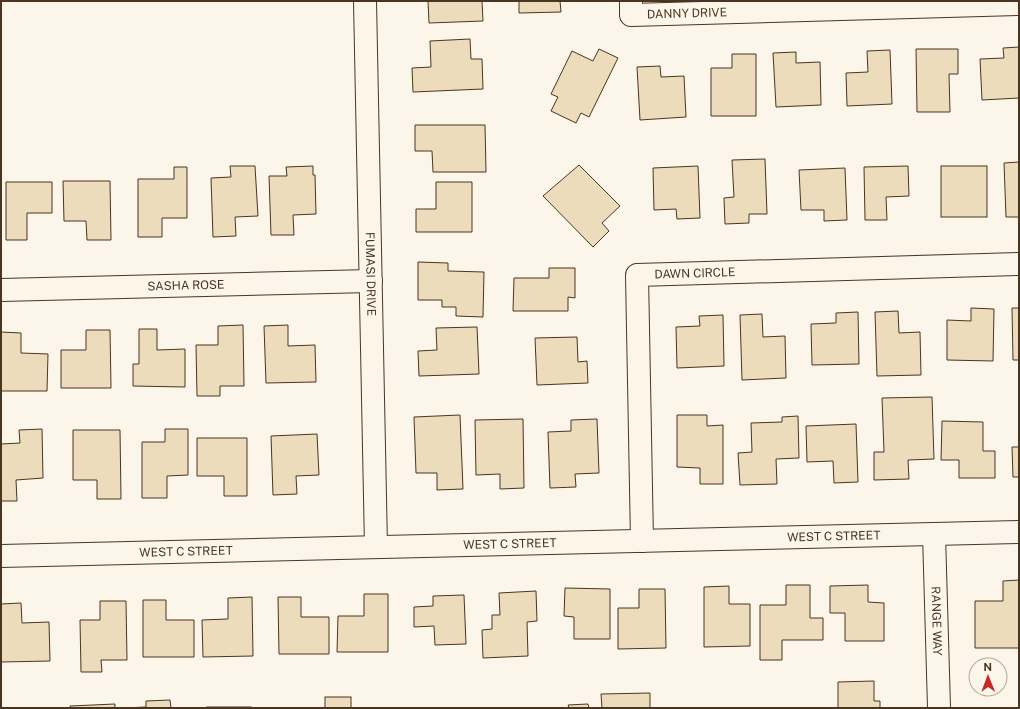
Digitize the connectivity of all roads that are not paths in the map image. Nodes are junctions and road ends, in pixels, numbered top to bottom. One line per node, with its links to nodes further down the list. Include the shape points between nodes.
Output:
1 (365, 1): 5 (street, FUMASI DRIVE)
2 (631, 1): 3 (street, DANNY DRIVE, via 632,15)
3 (1019, 4)
4 (1019, 264): 9 (street, DAWN CIRCLE, via 637,275)
5 (371, 281): 6 (street, SASHA ROSE); 10 (street, FUMASI DRIVE)
6 (1, 290)
7 (1019, 532): 8 (street, WEST C STREET)
8 (934, 534): 9 (street, WEST C STREET); 12 (street, RANGE WAY)
9 (642, 541): 10 (street, WEST C STREET)
10 (376, 547): 11 (street, WEST C STREET)
11 (1, 556)
12 (939, 708)

